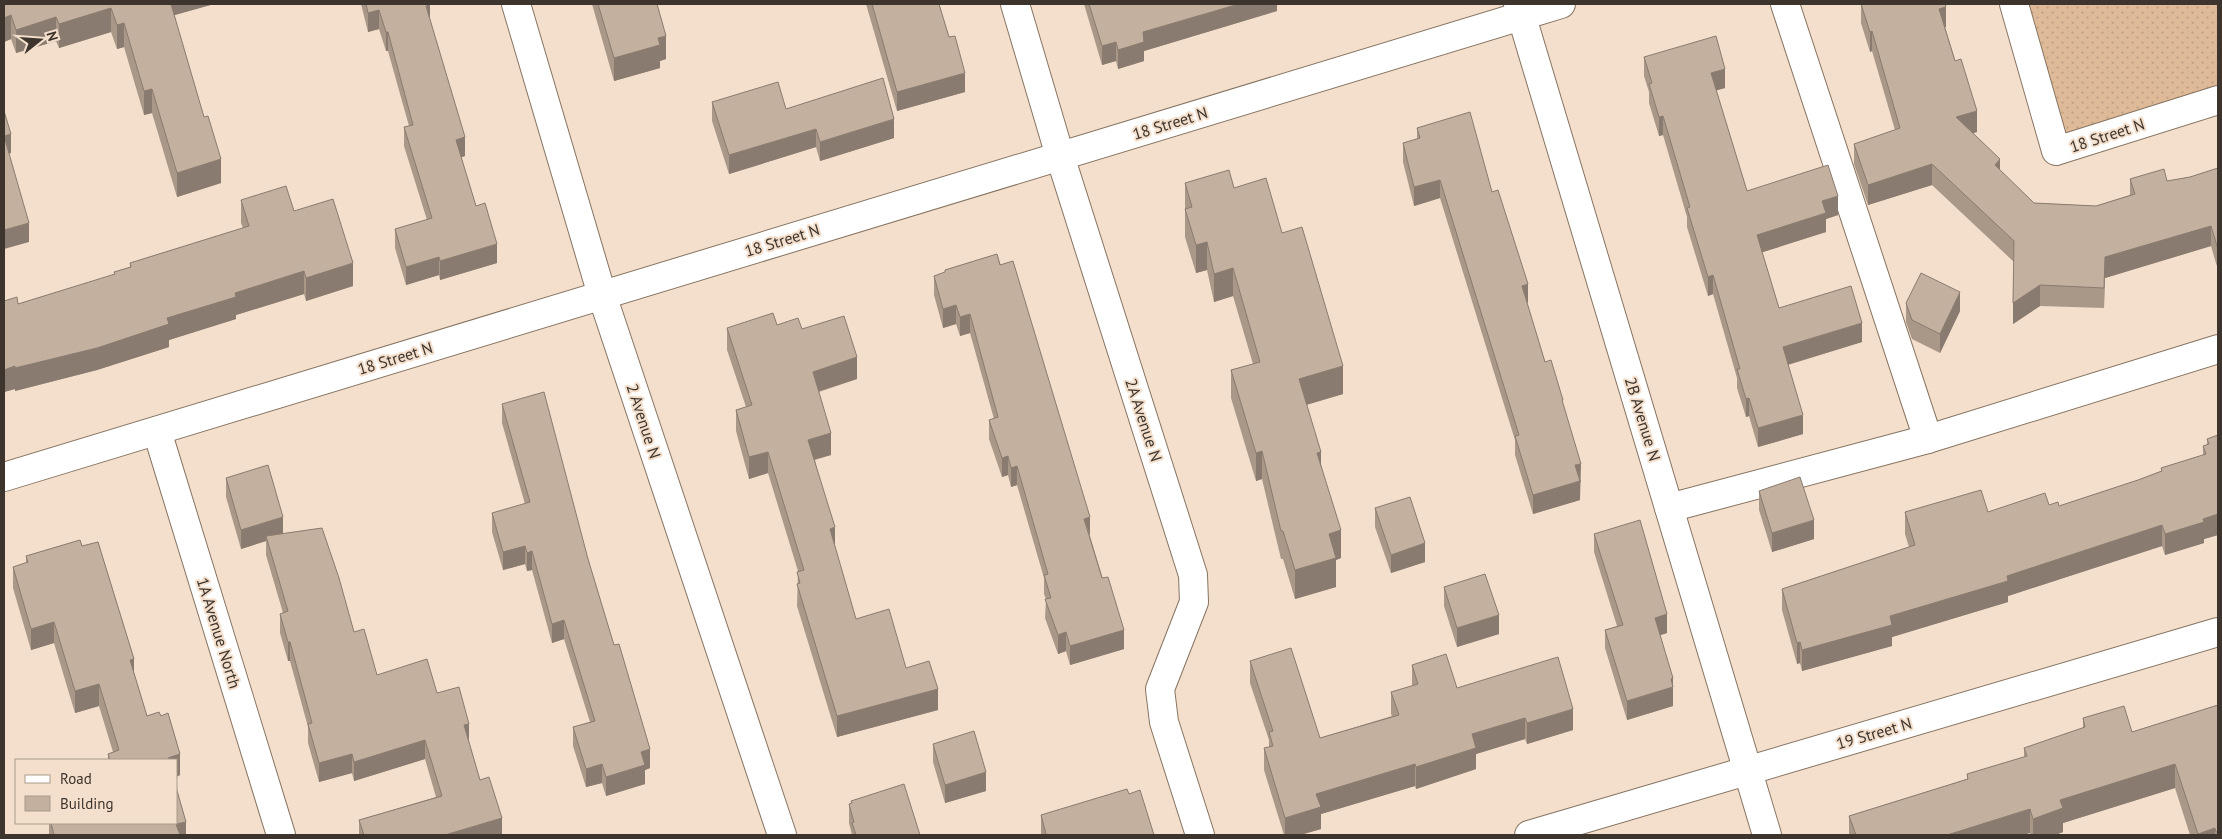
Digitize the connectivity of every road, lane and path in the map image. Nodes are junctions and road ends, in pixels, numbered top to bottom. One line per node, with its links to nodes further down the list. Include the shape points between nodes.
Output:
1 (516, 4): 9 (street, 2 Avenue N)
2 (1015, 4): 8 (street, 2A Avenue N)
3 (1561, 4): 6 (street, 18 Street N)
4 (1785, 4): 12 (street)
5 (2014, 4): 7 (street, 18 Street N, via 2056,151)
6 (1520, 10): 8 (street, 18 Street N); 14 (street, 2B Avenue N)
7 (2218, 100)
8 (1060, 156): 9 (street, 18 Street N); 19 (street, 2A Avenue N, via 1193,575 1194,602 1160,689 1164,722)
9 (602, 295): 11 (street, 18 Street N); 18 (street, 2 Avenue N)
10 (2218, 349): 12 (street)
11 (157, 430): 13 (street, 18 Street N); 17 (street, 1A Avenue North)
12 (1928, 439): 14 (street)
13 (4, 477)
14 (1669, 508): 16 (street, 2B Avenue N)
15 (2218, 632): 16 (street, 19 Street N)
16 (1748, 771): 20 (street, 19 Street N); 21 (street, 2B Avenue N)
17 (281, 835)
18 (782, 835)
19 (1200, 835)
20 (1529, 835)
21 (1767, 835)

